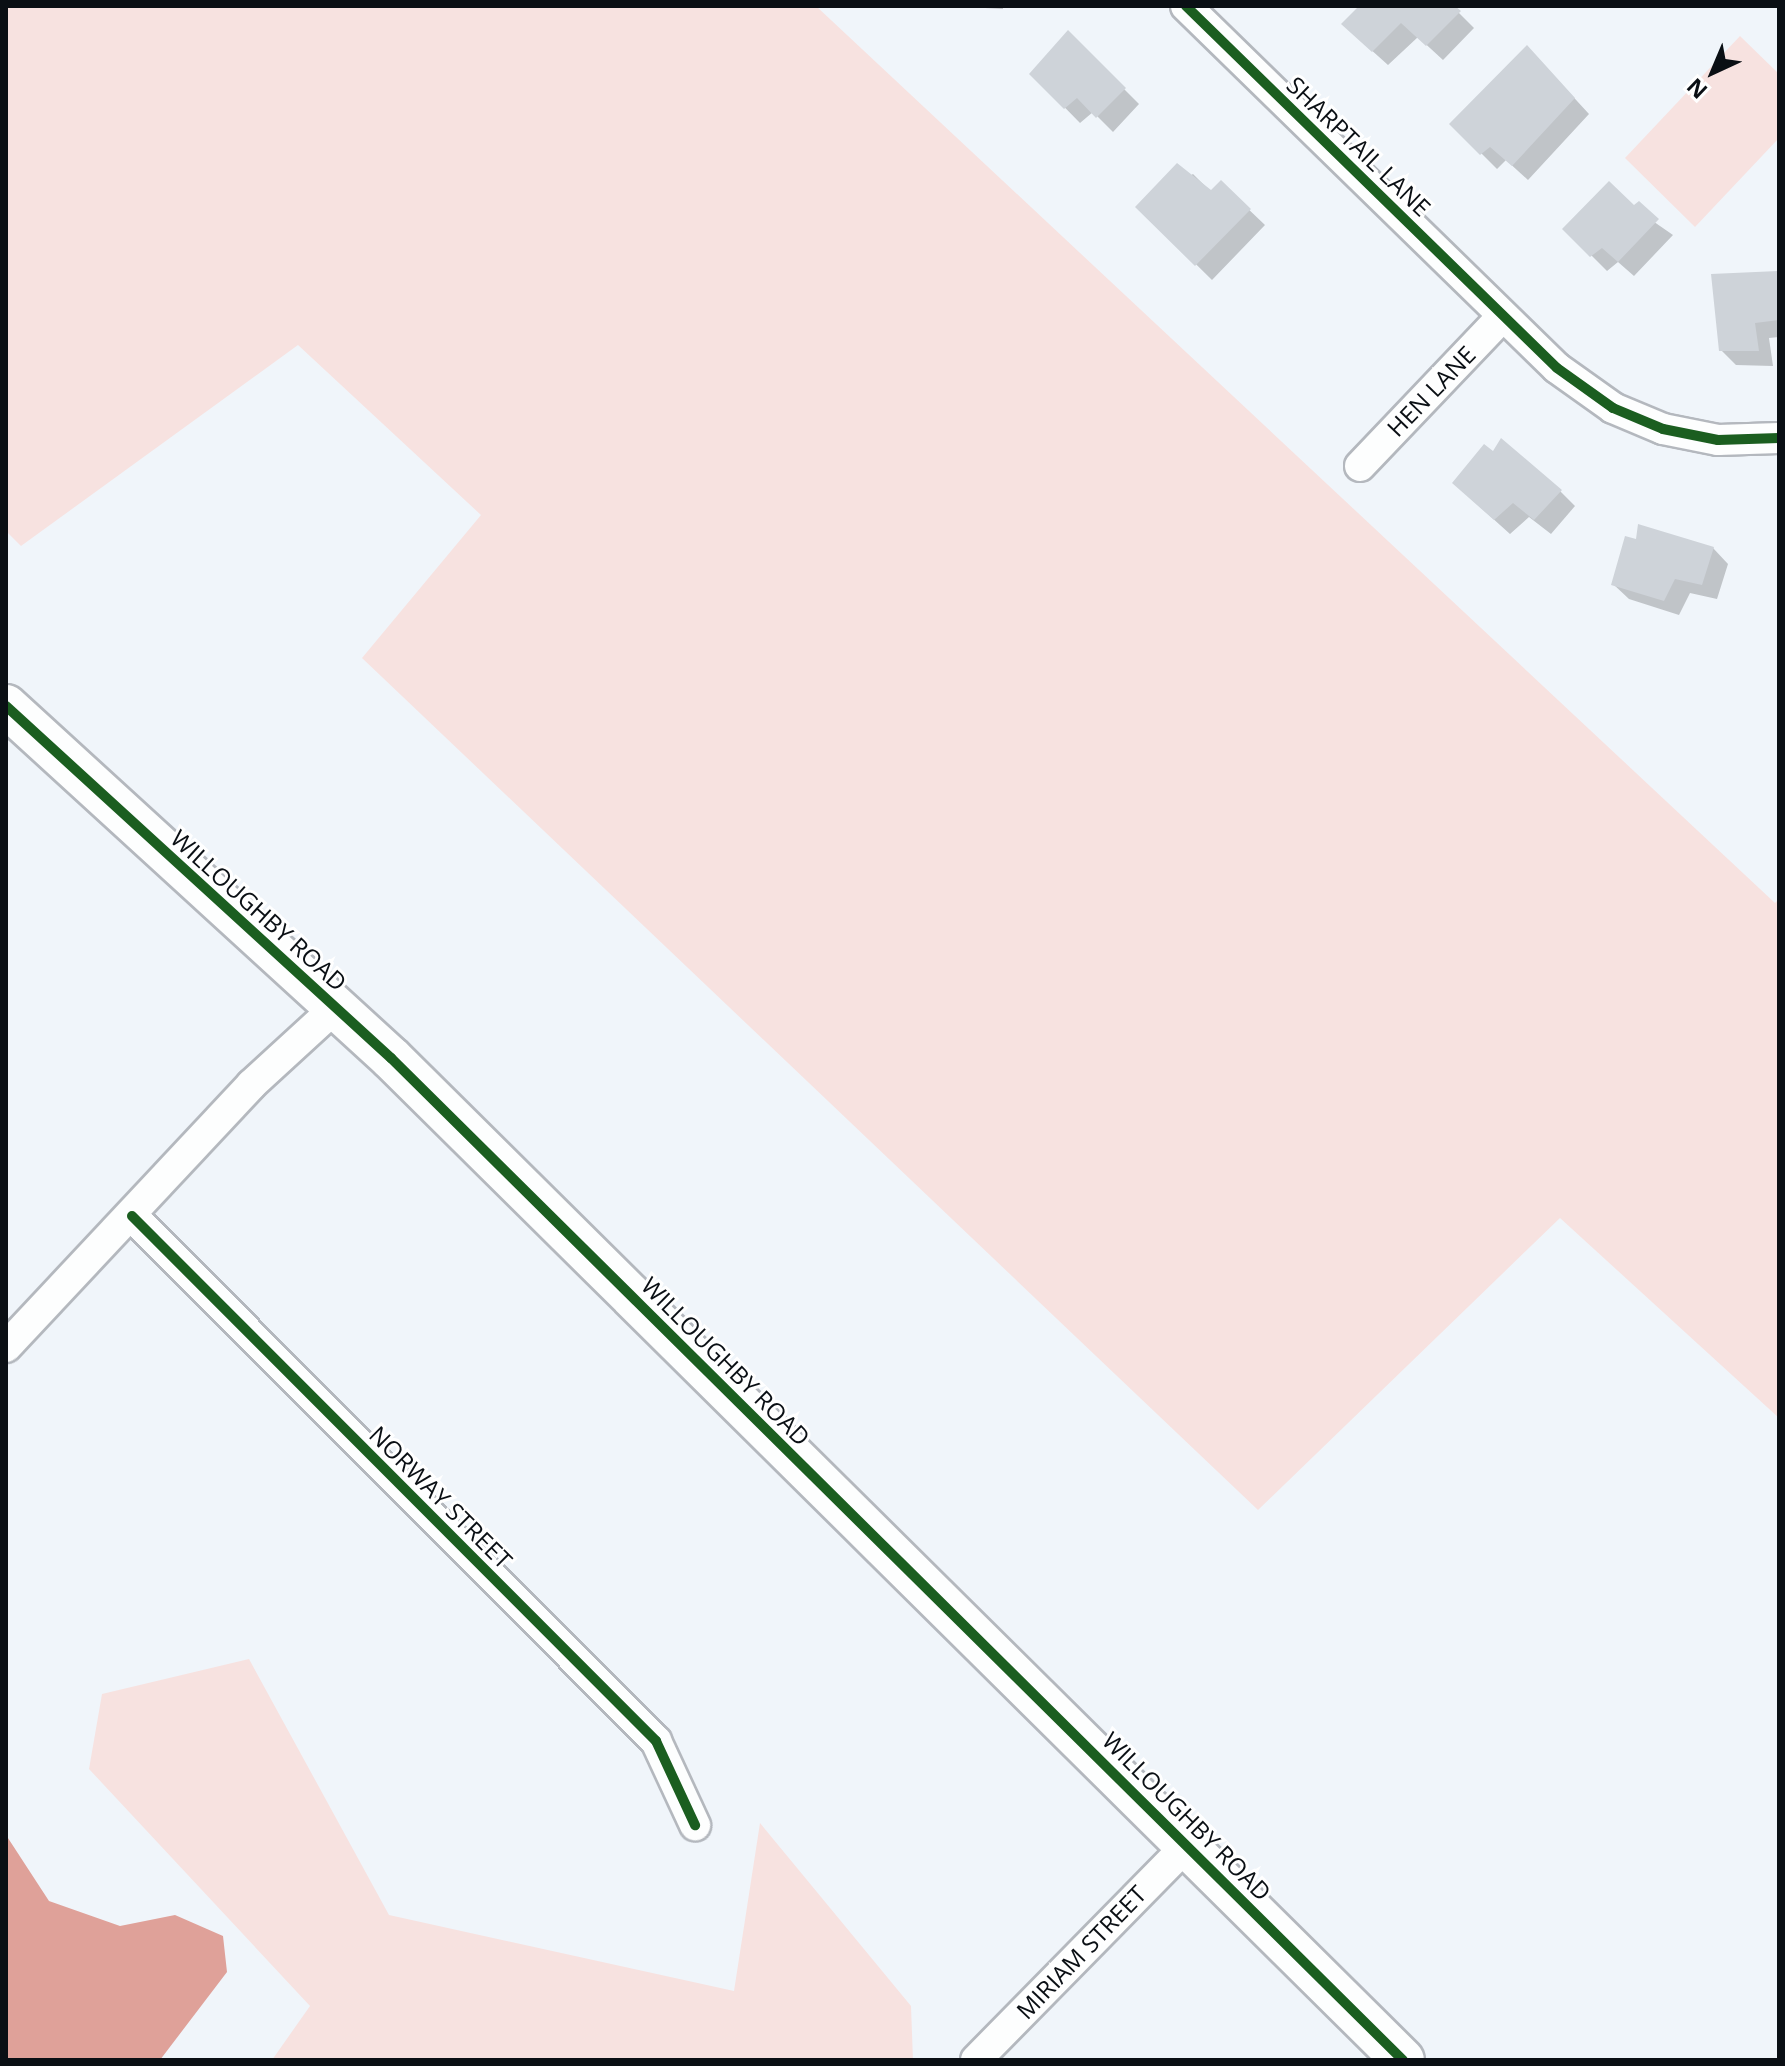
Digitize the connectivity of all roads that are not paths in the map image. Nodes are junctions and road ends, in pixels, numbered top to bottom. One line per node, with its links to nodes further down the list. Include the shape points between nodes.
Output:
1 (1186, 6): 2 (street, SHARPTAIL LANE)
2 (1503, 316): 3 (street, SHARPTAIL LANE, via 1557,368 1613,408 1663,429 1718,440); 4 (street, HEN LANE)
3 (1779, 438)
4 (1360, 466)
5 (6, 706): 6 (street, WILLOUGHBY ROAD)
6 (336, 1007): 7 (street, via 251,1085); 10 (street, WILLOUGHBY ROAD)
7 (132, 1216): 8 (street); 9 (street, NORWAY STREET, via 656,1741)
8 (6, 1347)
9 (695, 1825)
10 (1187, 1845): 11 (street, MIRIAM STREET); 12 (street, WILLOUGHBY ROAD)
11 (976, 2060)
12 (1403, 2060)

